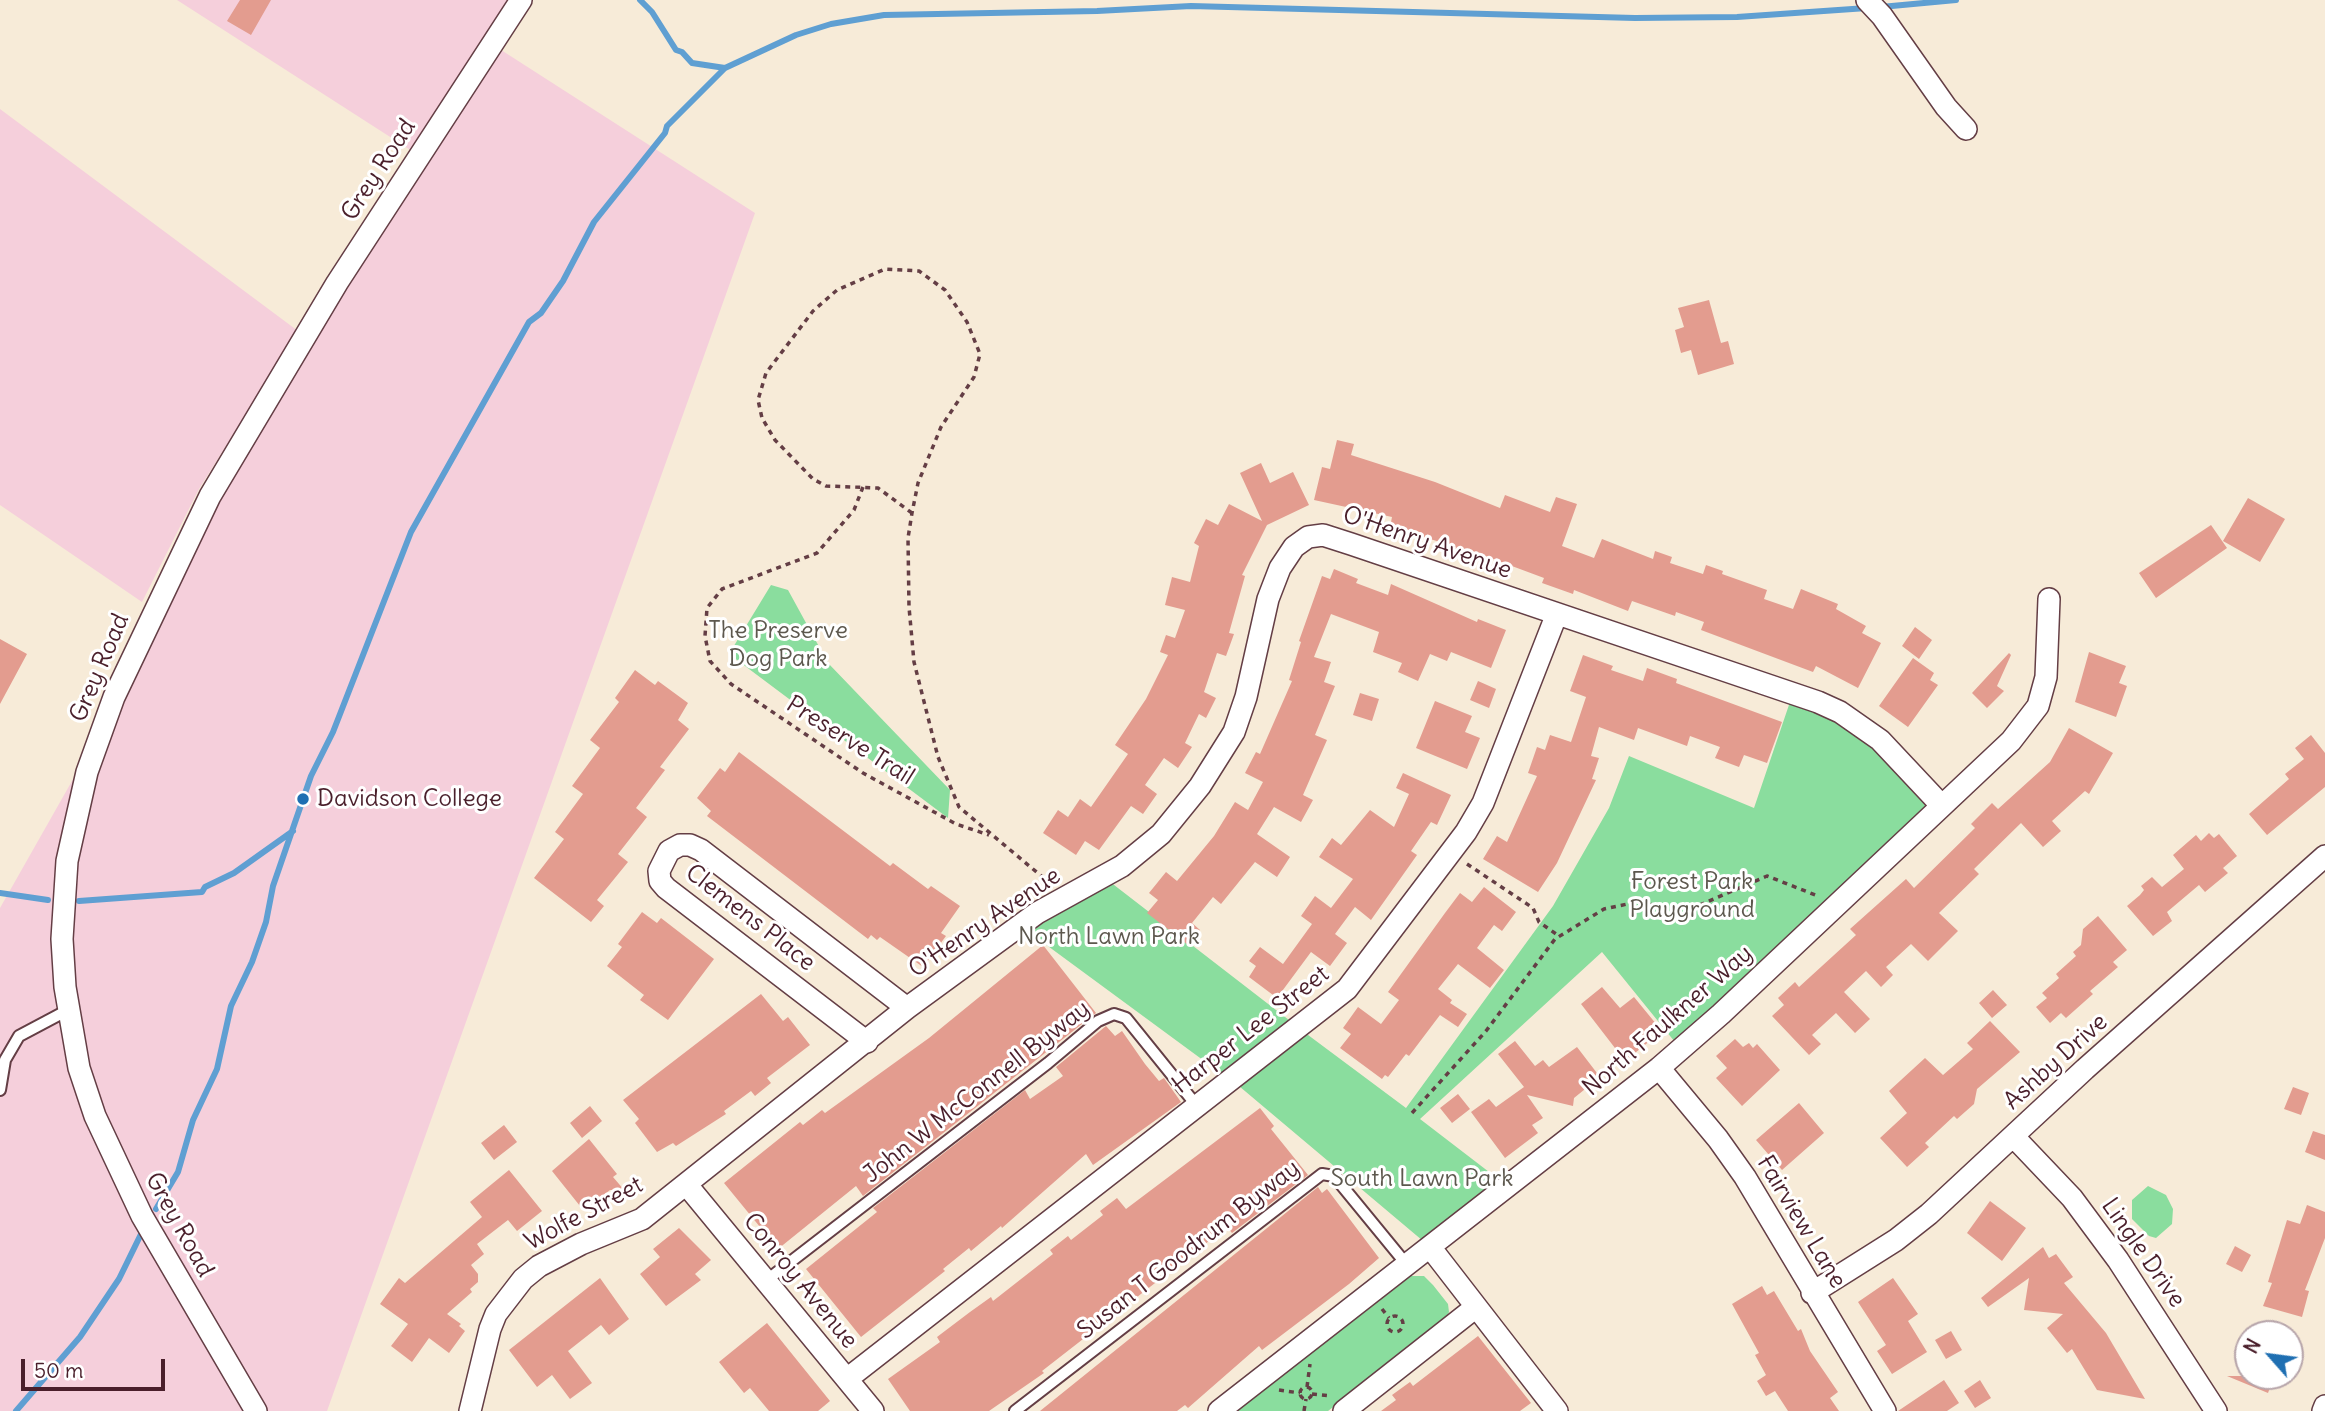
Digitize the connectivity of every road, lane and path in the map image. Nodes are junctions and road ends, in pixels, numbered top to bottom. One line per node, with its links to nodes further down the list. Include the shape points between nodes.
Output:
1 (521, 0): 16 (street, Grey Road, via 236,447 114,697 87,772 67,861 62,939)
2 (1867, 0): 3 (street)
3 (1966, 129)
4 (863, 487): 5 (path, Preserve Trail, via 878,488); 5 (path, Preserve Trail, via 826,486 813,479 775,440 758,400 766,373 813,311 837,290 885,269 919,271 945,290 967,322 980,354 974,377 941,427 918,483); 9 (path, Preserve Trail, via 854,510 817,553 722,589 707,608 705,636 710,661 731,684 863,773 956,824)
5 (912, 513): 9 (path, Preserve Trail, via 908,565 914,662 938,757 959,807)
6 (2049, 599): 8 (street, North Faulkner Way, via 2046,677 2038,706 2011,741)
7 (1556, 616): 8 (street, O'Henry Avenue, via 1840,712 1880,740); 10 (street, Harper Lee Street, via 1483,803); 12 (street, O'Henry Avenue, via 1342,541 1323,535 1308,537 1280,568 1234,732 1200,786 1144,850)
8 (1942, 806): 13 (street, North Faulkner Way)
9 (991, 836): 12 (path, Preserve Trail)
10 (1451, 853): 14 (path, via 1533,908 1539,922); 20 (street, Harper Lee Street, via 1347,989)
11 (2325, 856): 22 (street, Ashby Drive)
12 (1067, 897): 15 (street, O'Henry Avenue, via 1037,913)
13 (1836, 904): 14 (path, via 1767,876 1693,908 1615,905); 18 (street, North Faulkner Way)
14 (1559, 936): 21 (path, via 1486,1031)
15 (907, 1008): 17 (street, O'Henry Avenue); 17 (street, Clemens Place, via 701,850 680,845 669,851 659,871 666,888)
16 (68, 1010): 19 (lane, via 19,1036 5,1060); 33 (street, Grey Road, via 94,1116 124,1183)
17 (867, 1042): 23 (street, O'Henry Avenue)
18 (1659, 1068): 24 (street, North Faulkner Way); 27 (street, Fairview Lane, via 1745,1177)
19 (0, 1090)
20 (1197, 1106): 26 (lane, John W McConnell Byway, via 1126,1018 1114,1014 1098,1021); 30 (street, Harper Lee Street)
21 (1412, 1113)
22 (2013, 1136): 27 (street, Ashby Drive, via 1896,1240); 41 (street, Lingle Drive, via 2072,1198 2119,1260)
23 (686, 1185): 26 (street, Conroy Avenue); 34 (street, Wolfe Street, via 642,1219 581,1244 523,1279 489,1329)
24 (1430, 1247): 25 (street, North Faulkner Way); 28 (street)
25 (1407, 1265): 36 (lane, Susan T Goodrum Byway, via 1334,1176 1322,1174); 37 (street, North Faulkner Way)
26 (767, 1280): 30 (street, Conroy Avenue)
27 (1812, 1293): 40 (street, Fairview Lane)
28 (1476, 1307): 32 (street); 39 (street)
29 (1402, 1320): 29 (path, via 1391,1317 1388,1330 1399,1332)
30 (847, 1379): 35 (street, Conroy Avenue)
31 (1306, 1399): 38 (path)
32 (1551, 1409)
33 (256, 1411)
34 (470, 1411)
35 (873, 1411)
36 (1015, 1411)
37 (1219, 1411)
38 (1304, 1411)
39 (1344, 1411)
40 (1885, 1411)
41 (2216, 1411)

